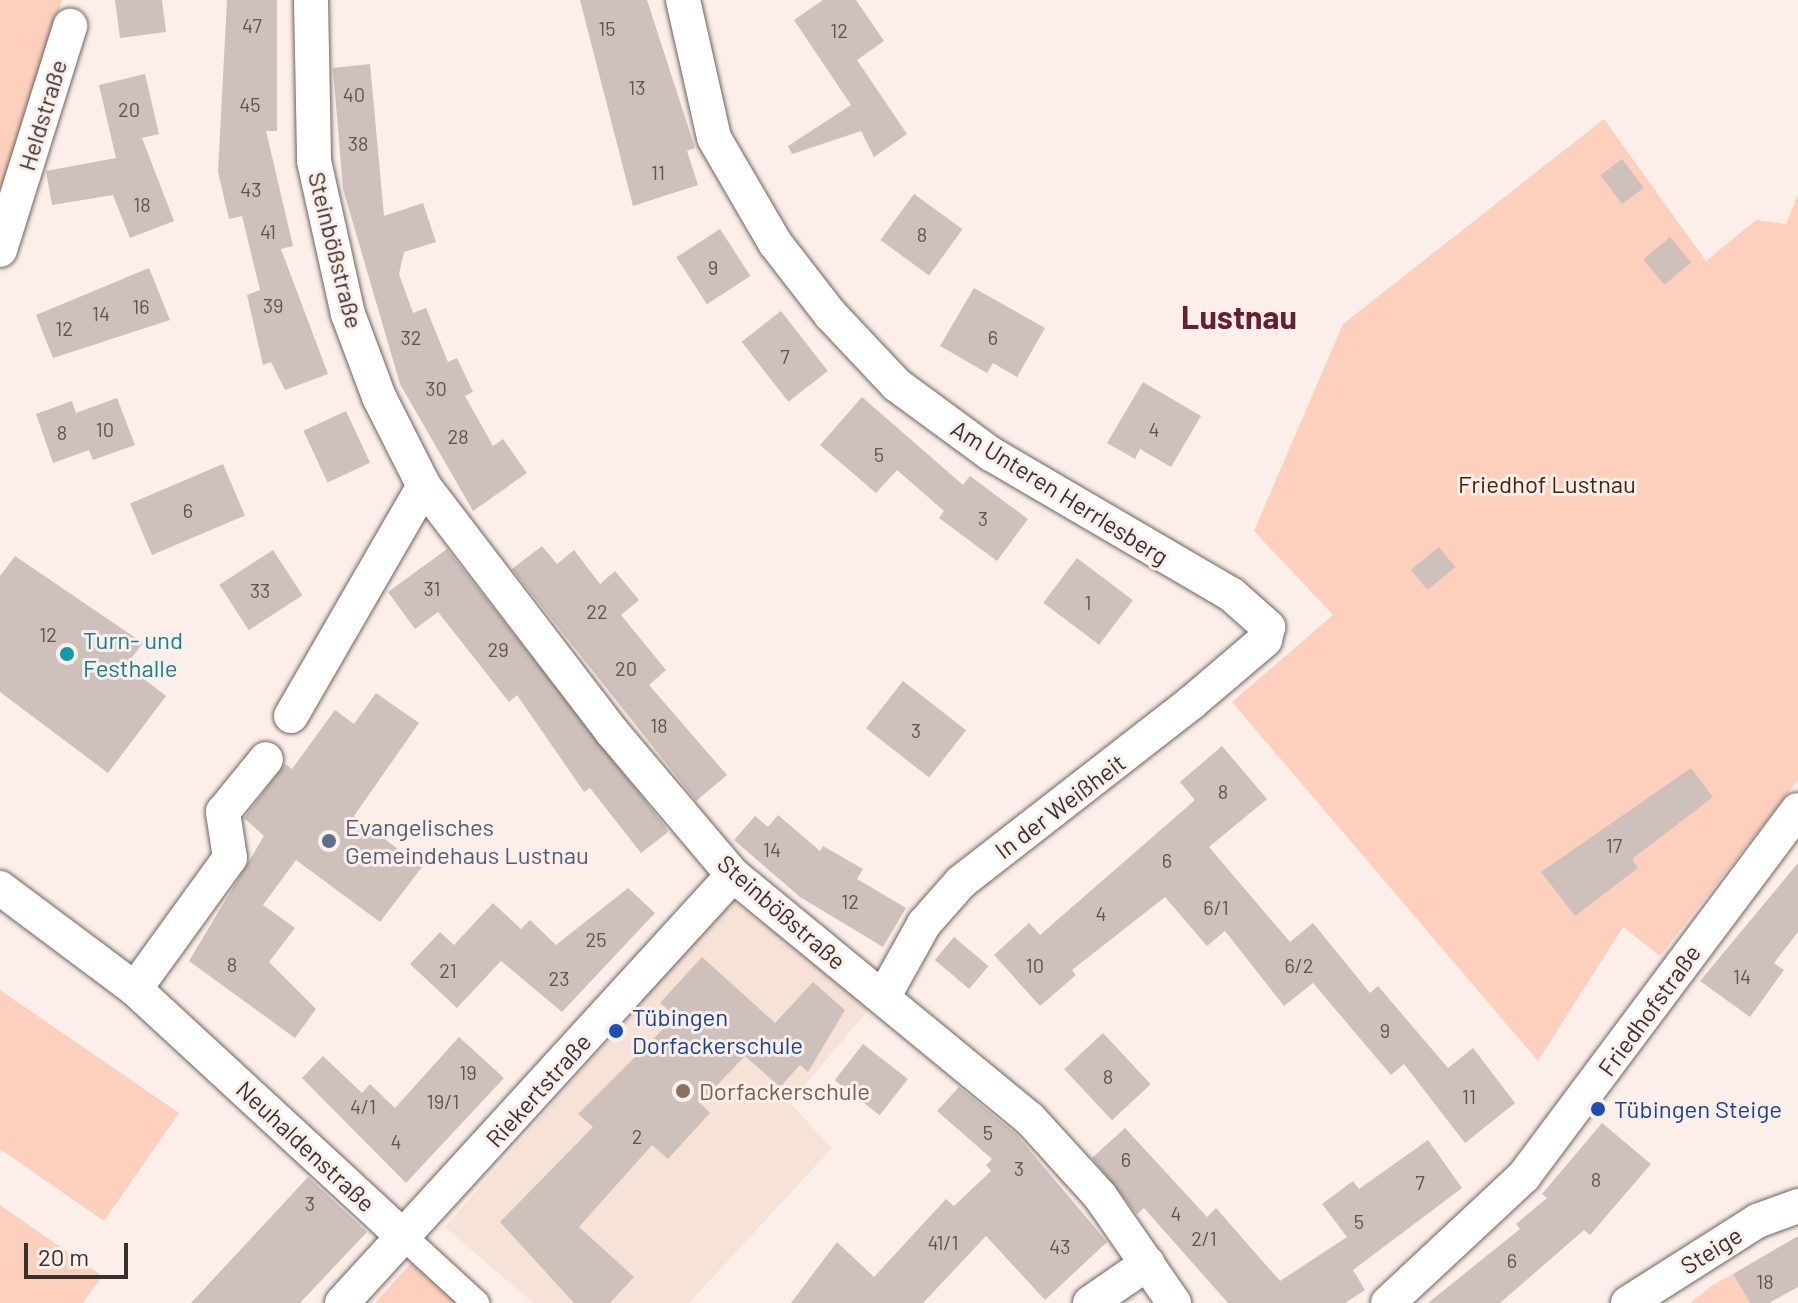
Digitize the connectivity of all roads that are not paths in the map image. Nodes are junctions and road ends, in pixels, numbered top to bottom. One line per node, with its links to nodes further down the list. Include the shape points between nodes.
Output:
1 (311, 0): 5 (street, Steinbößstraße, via 314,161 348,314 379,397)
2 (683, 0): 6 (street, Am Unteren Herrlesberg, via 714,138 775,243 830,314 897,385 991,454 1231,594 1260,617)
3 (70, 26): 4 (street, Heldstraße)
4 (0, 250)
5 (424, 486): 7 (street); 10 (street, Steinbößstraße, via 612,732)
6 (1265, 640): 13 (street, In der Weißheit, via 961,882 924,924)
7 (291, 716)
8 (266, 759): 12 (street, via 223,812 230,858)
9 (1798, 810): 21 (street, Friedhofstraße, via 1524,1176)
10 (733, 875): 13 (street, Steinbößstraße); 15 (street, Riekertstraße)
11 (0, 888): 12 (street, Neuhaldenstraße)
12 (135, 989): 15 (street, Neuhaldenstraße)
13 (884, 996): 16 (street, Steinbößstraße, via 1030,1119 1100,1196)
14 (1798, 1206): 22 (street, Steige, via 1757,1221)
15 (404, 1237): 17 (street, Riekertstraße); 18 (street, Neuhaldenstraße)
16 (1148, 1263): 19 (street); 20 (street, Steinbößstraße)
17 (342, 1303)
18 (476, 1303)
19 (1090, 1303)
20 (1174, 1303)
21 (1388, 1303)
22 (1628, 1303)

